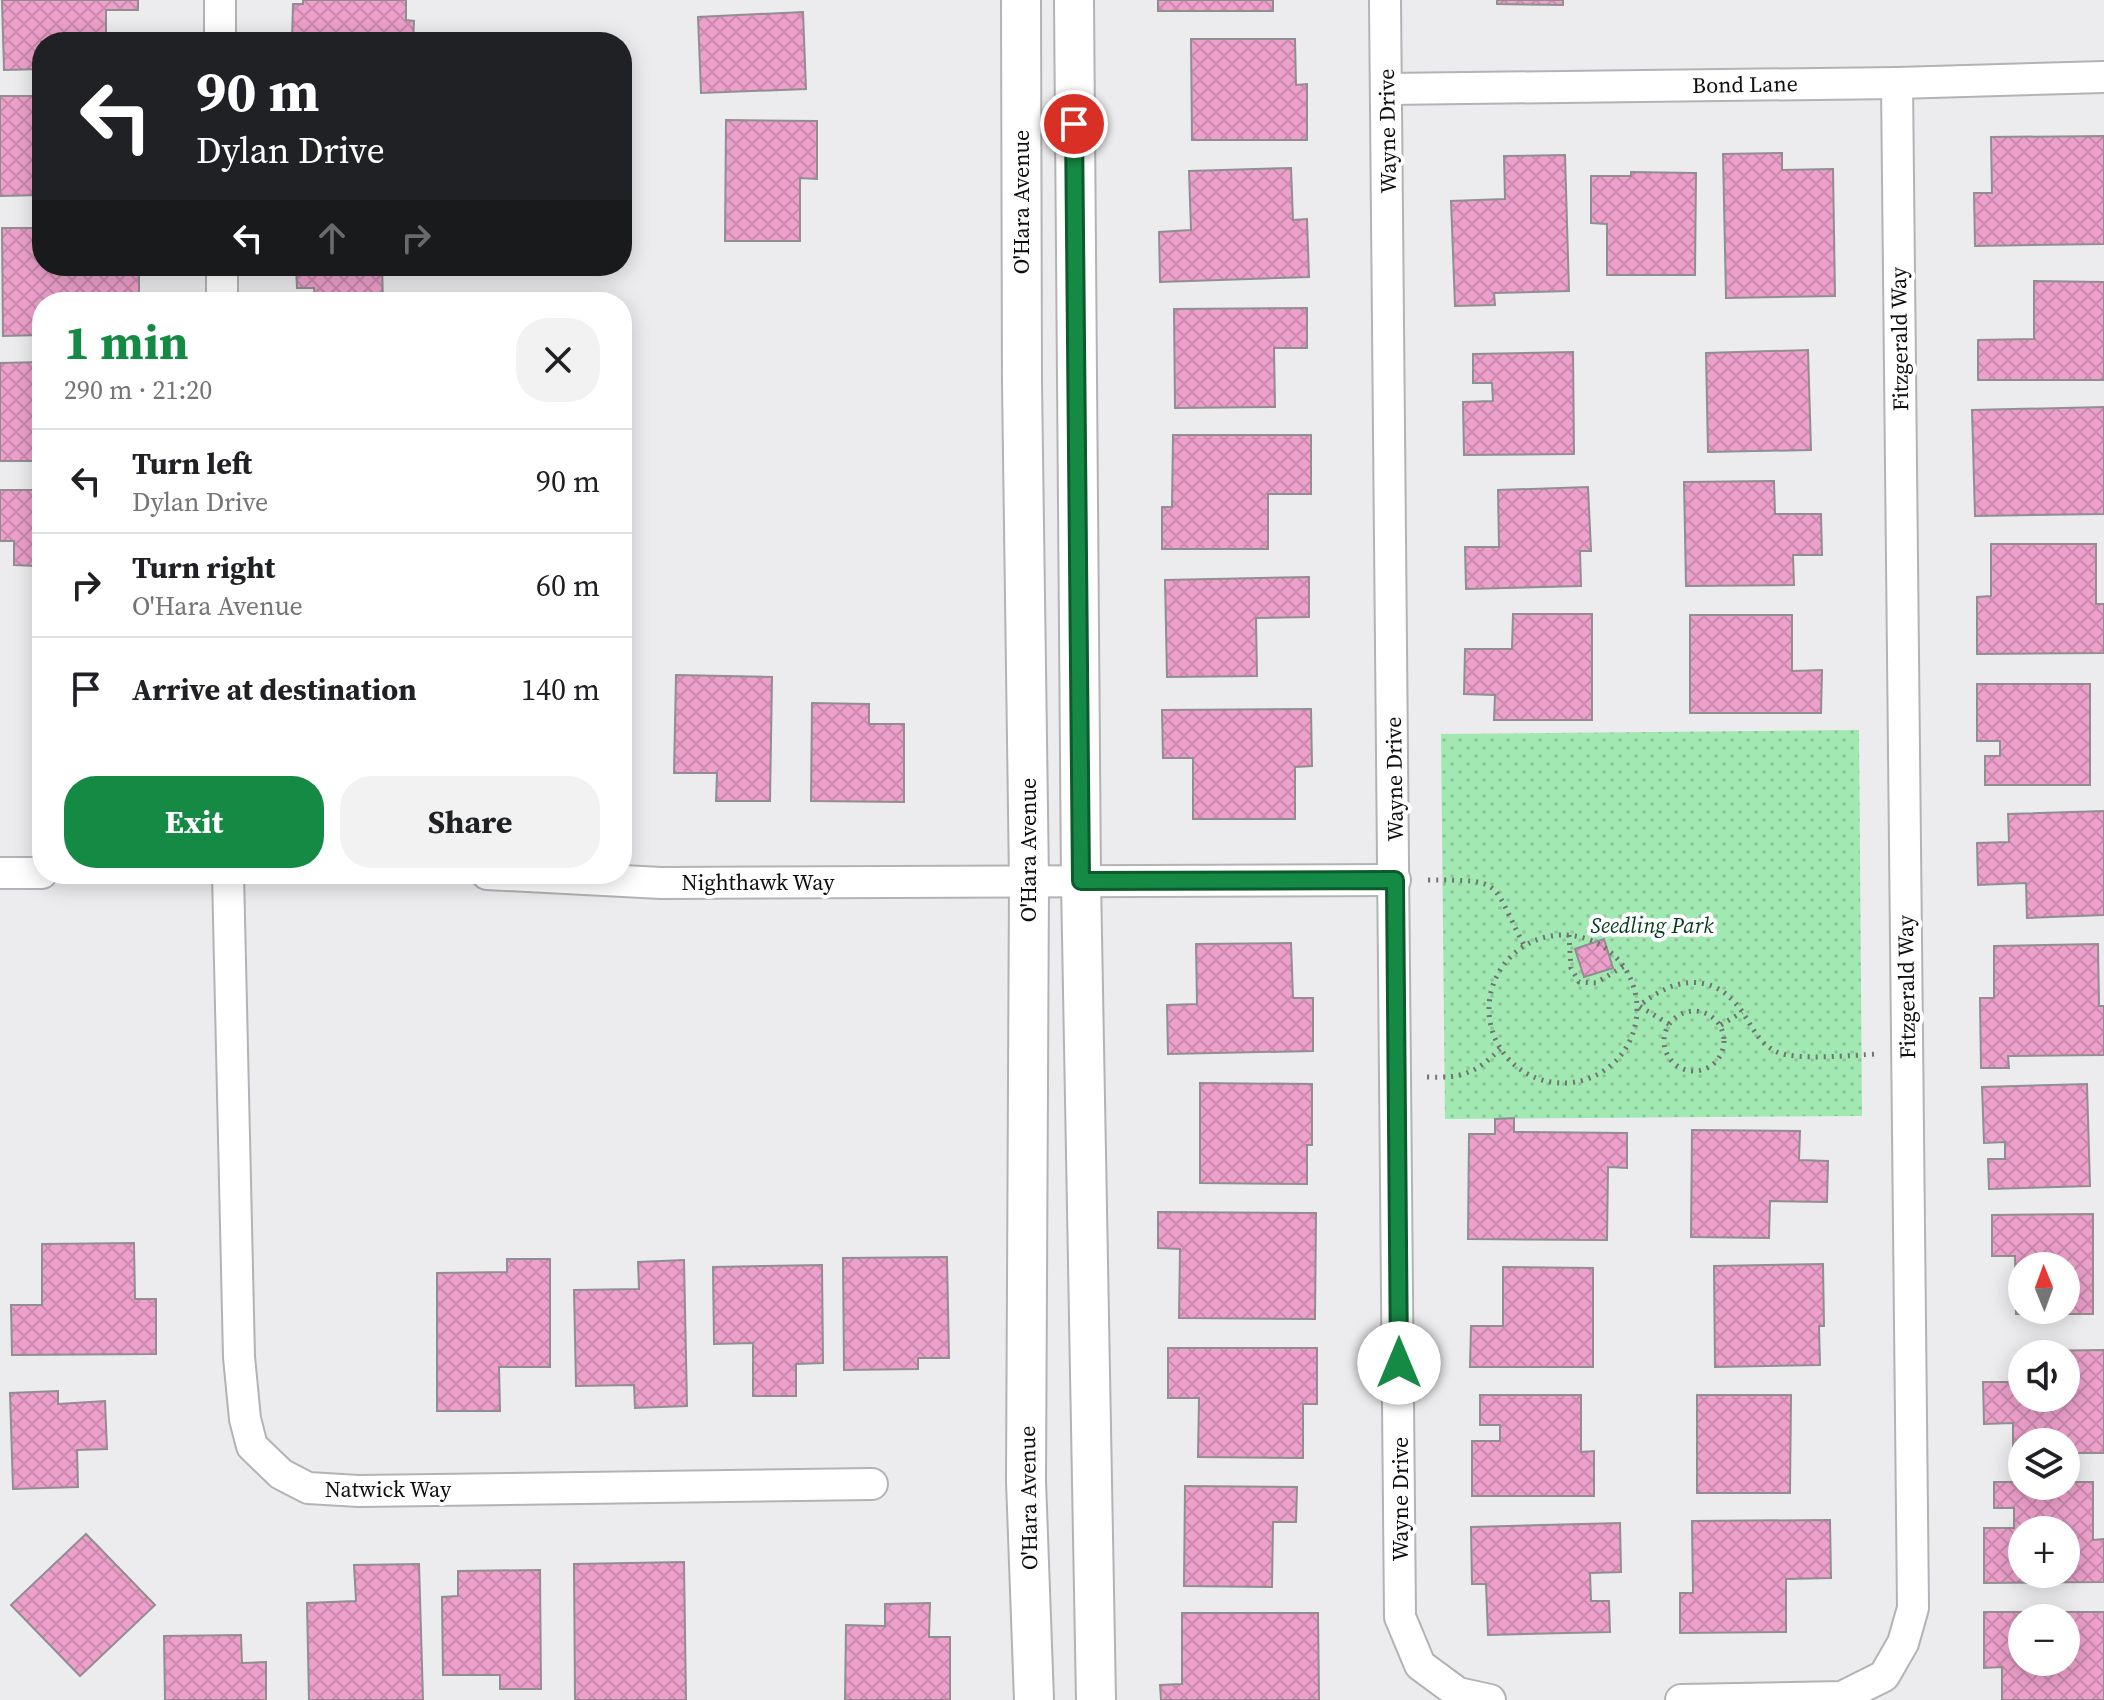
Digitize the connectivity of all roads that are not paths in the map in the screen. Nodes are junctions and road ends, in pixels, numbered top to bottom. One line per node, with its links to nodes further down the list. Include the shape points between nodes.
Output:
1 (220, 0): 5 (street)
2 (1021, 0): 14 (street, O'Hara Avenue)
3 (1074, 0): 12 (street)
4 (1385, 0): 8 (street, Wayne Drive)
5 (220, 32)
6 (2104, 77): 7 (street, Bond Lane)
7 (1897, 83): 8 (street, Bond Lane); 20 (street, Fitzgerald Way, via 1913,1608 1903,1643 1884,1676 1842,1697)
8 (1386, 89): 11 (street, Wayne Drive)
9 (0, 873): 10 (street)
10 (32, 873)
11 (1395, 880): 12 (street, Nighthawk Way); 19 (street, Wayne Drive, via 1400,1617 1420,1665 1458,1693)
12 (1081, 881): 14 (street, Nighthawk Way); 18 (street)
13 (632, 882): 14 (street, Nighthawk Way)
14 (1029, 882): 17 (street, O'Hara Avenue, via 1026,1481)
15 (228, 884): 16 (street, Natwick Way, via 239,1357 252,1446 281,1474 308,1488 359,1491)
16 (872, 1484)
17 (1034, 1700)
18 (1096, 1700)
19 (1490, 1700)
20 (1681, 1700)

